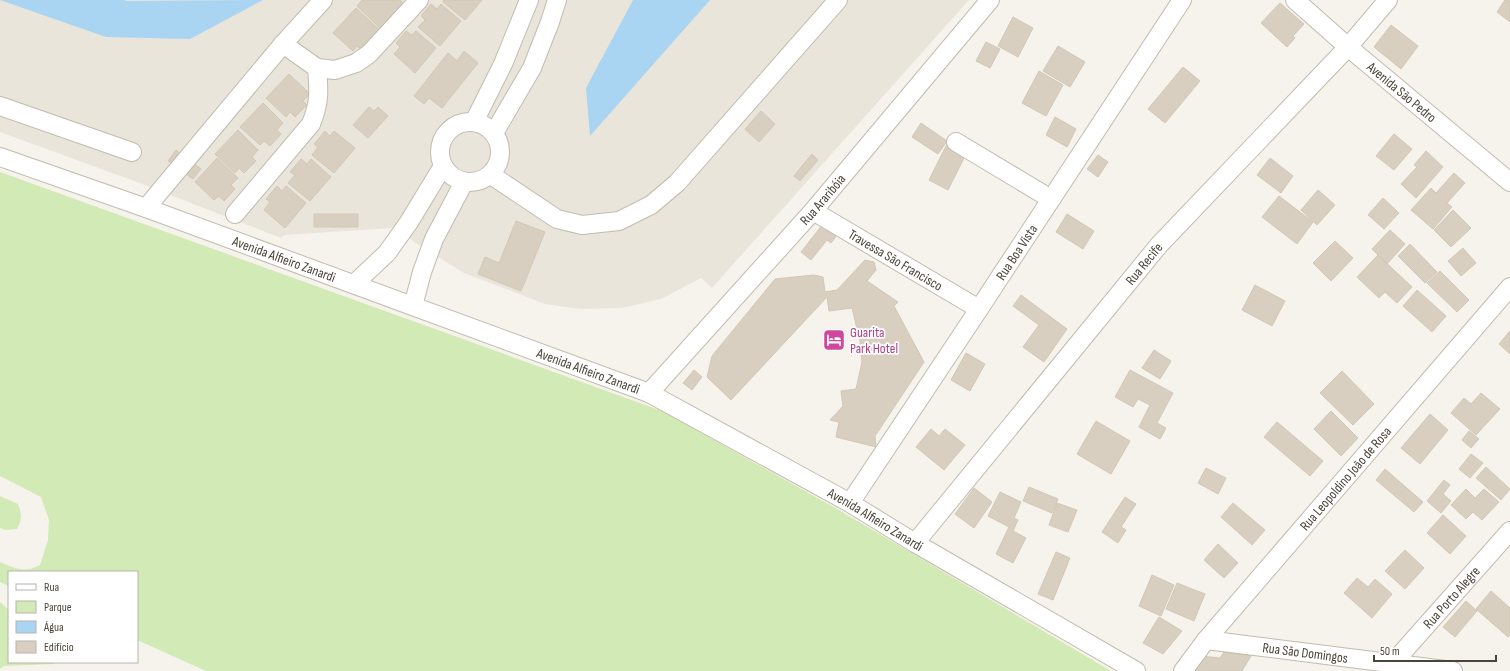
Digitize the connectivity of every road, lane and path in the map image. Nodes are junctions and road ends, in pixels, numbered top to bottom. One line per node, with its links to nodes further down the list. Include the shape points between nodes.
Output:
1 (323, 0): 10 (street)
2 (419, 0): 12 (street, via 369,54 356,63 335,70)
3 (528, 0): 14 (street, via 502,64)
4 (557, 0): 15 (street, via 532,68)
5 (838, 0): 20 (street, via 677,183 651,205 619,220 582,225 557,219)
6 (990, 0): 25 (street, Rua Araribóia)
7 (1182, 0): 23 (street, Rua Boa Vista)
8 (1295, 0): 11 (street, Avenida São Pedro)
9 (1388, 0): 11 (street, Rua Recife)
10 (283, 44): 12 (street); 24 (street)
11 (1348, 47): 22 (street, Avenida São Pedro); 34 (street, Rua Recife, via 1160,245)
12 (317, 68): 26 (street, via 319,90 317,108 311,124)
13 (0, 106): 17 (street)
14 (474, 122): 15 (street); 19 (street, via 455,125 442,139 440,157)
15 (494, 133): 20 (street, via 501,150 500,159)
16 (956, 142): 23 (street)
17 (132, 152)
18 (0, 157): 24 (street, Avenida Alfieiro Zanardi)
19 (443, 166): 21 (street, via 448,174); 27 (street, via 387,253)
20 (491, 175): 21 (street, via 474,183)
21 (464, 182): 29 (street, via 434,239)
22 (1510, 182)
23 (1051, 199): 30 (street, Rua Boa Vista)
24 (146, 208): 27 (street, Avenida Alfieiro Zanardi)
25 (813, 211): 30 (street, Travessa São Francisco); 31 (street, Rua Araribóia)
26 (235, 214)
27 (354, 284): 29 (street, Avenida Alfieiro Zanardi)
28 (1510, 287): 35 (street, Rua Leopoldino João de Rosa)
29 (413, 306): 31 (street, Avenida Alfieiro Zanardi)
30 (979, 309): 32 (street, Rua Boa Vista)
31 (649, 393): 32 (street, Avenida Alfieiro Zanardi)
32 (850, 503): 34 (street, Avenida Alfieiro Zanardi)
33 (1510, 531): 36 (street, Rua Porto Alegre)
34 (915, 543): 37 (street, Avenida Alfieiro Zanardi)
35 (1206, 640): 36 (street, Rua São Domingos); 38 (street, Rua Leopoldino João de Rosa)
36 (1393, 663): 39 (street, Rua São Domingos)
37 (1136, 671)
38 (1183, 671)
39 (1453, 671)

